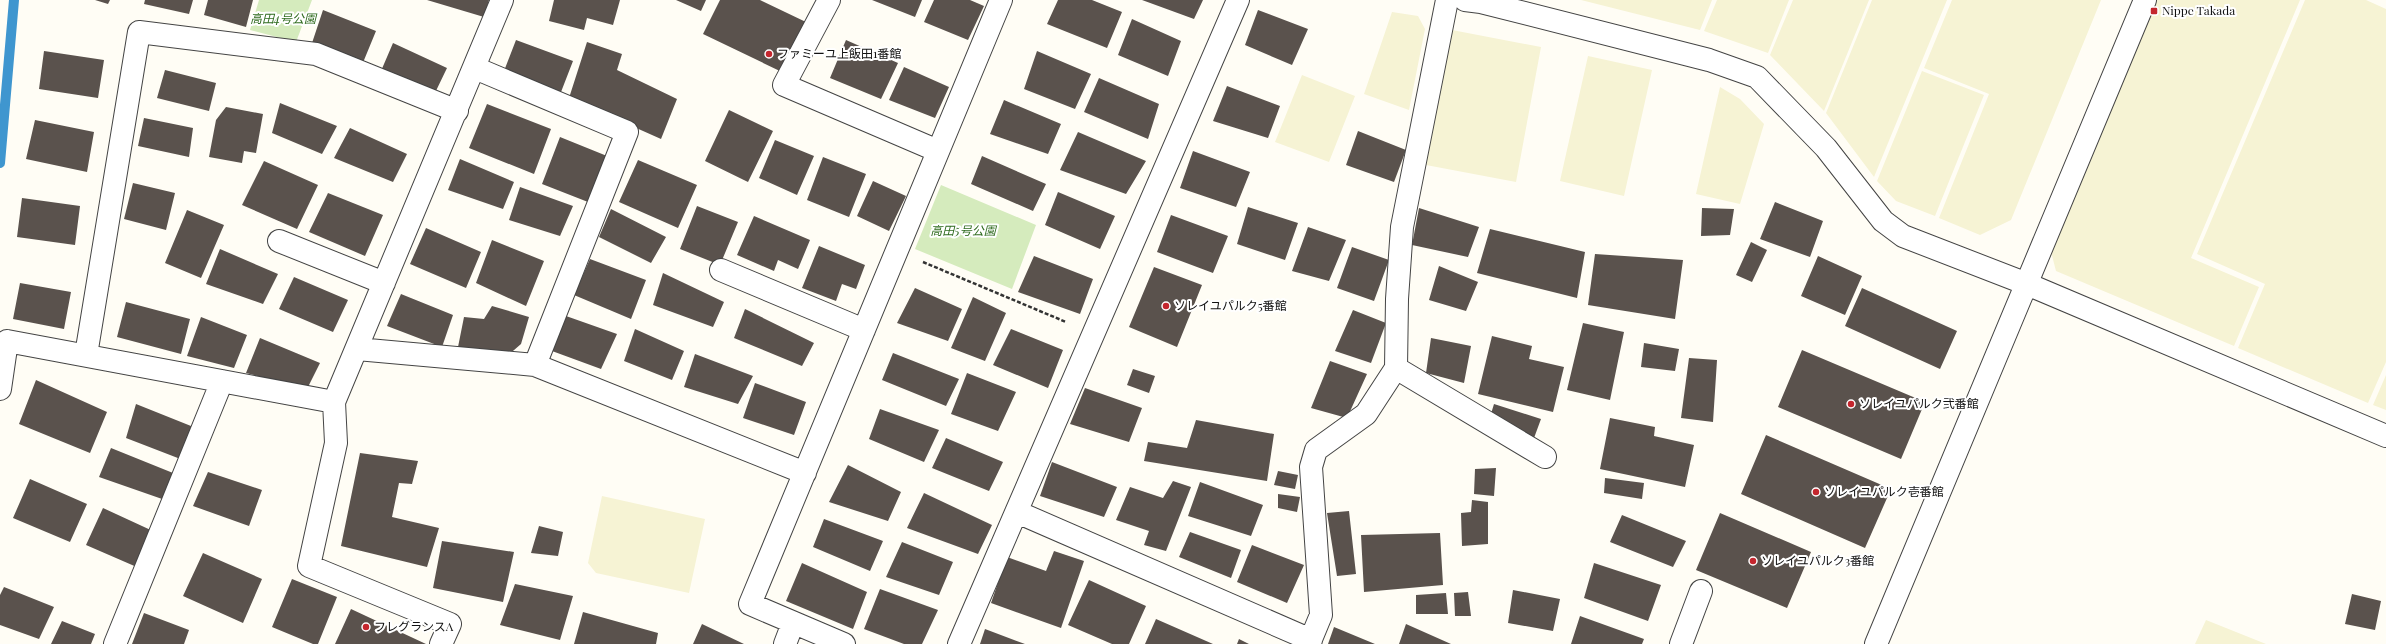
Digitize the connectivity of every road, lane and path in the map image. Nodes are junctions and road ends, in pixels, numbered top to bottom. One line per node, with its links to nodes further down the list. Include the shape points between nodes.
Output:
1 (502, 0): 8 (street)
2 (829, 0): 10 (street, via 784,85)
3 (1001, 0): 10 (street)
4 (1238, 0): 17 (street)
5 (1447, 0): 21 (street, via 1402,227)
6 (1465, 0): 15 (street, via 1709,60 1757,77 1826,148 1883,221 1903,236)
7 (2145, 0): 15 (street)
8 (475, 68): 9 (street); 20 (street, via 627,132)
9 (457, 111): 14 (street); 19 (street, via 316,54 139,32)
10 (938, 151): 12 (street)
11 (279, 242): 14 (street)
12 (897, 252): 16 (street); 17 (path)
13 (721, 270): 16 (street)
14 (384, 283): 18 (street)
15 (2027, 284): 25 (street); 38 (street)
16 (864, 330): 27 (street)
17 (1093, 334): 28 (street)
18 (357, 349): 20 (street); 24 (street)
19 (86, 355): 22 (street); 23 (street, via 7,341)
20 (535, 365): 27 (street)
21 (1396, 368): 26 (street); 31 (street, via 1366,414 1316,450 1310,467 1321,615)
22 (222, 381): 24 (street); 32 (street)
23 (0, 389)
24 (334, 402): 33 (street, via 336,443 308,566 450,624)
25 (2386, 436)
26 (1545, 457)
27 (805, 473): 30 (street, via 750,604)
28 (1017, 512): 31 (street); 36 (street)
29 (1701, 591): 37 (street)
30 (794, 623): 34 (street); 35 (street)
31 (1310, 642)
32 (115, 644)
33 (441, 644)
34 (785, 644)
35 (844, 644)
36 (959, 644)
37 (1680, 644)
38 (1876, 644)

